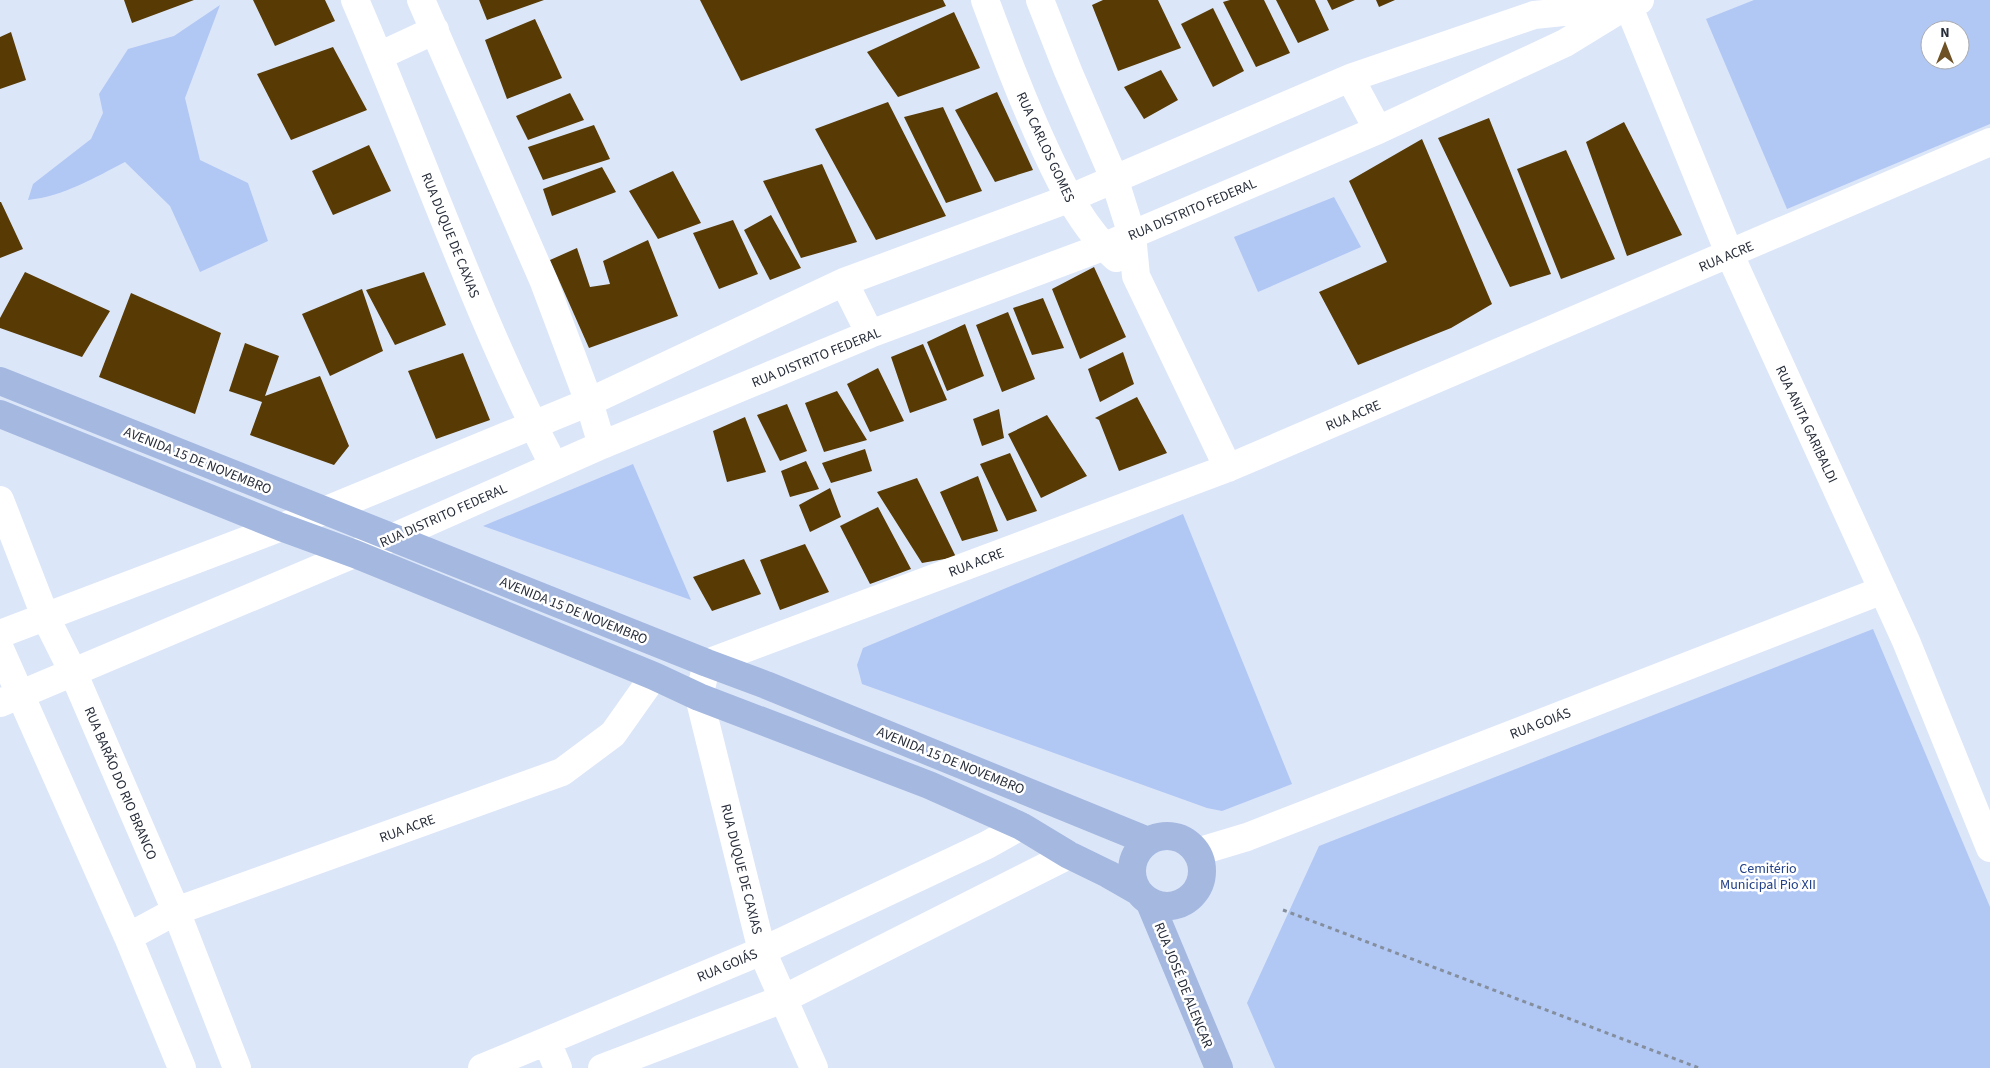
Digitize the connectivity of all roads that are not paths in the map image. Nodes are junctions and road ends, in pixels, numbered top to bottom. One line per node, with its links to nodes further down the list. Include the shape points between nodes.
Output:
1 (355, 0): 7 (street, RUA DUQUE DE CAXIAS)
2 (421, 0): 6 (street)
3 (984, 0): 12 (street, RUA CARLOS GOMES, via 1028,113)
4 (1040, 0): 11 (street, RUA CARLOS GOMES)
5 (1631, 2): 8 (street, via 1534,15); 9 (street, RUA DISTRITO FEDERAL, via 1565,43); 15 (street, RUA ANITA GARIBALDI)
6 (435, 30): 7 (street); 20 (street, via 544,282)
7 (380, 56): 22 (street, RUA DUQUE DE CAXIAS, via 479,305)
8 (1350, 78): 9 (street); 11 (street)
9 (1378, 130): 13 (street, RUA DISTRITO FEDERAL)
10 (1990, 142): 15 (street, RUA ACRE)
11 (1114, 178): 12 (street); 13 (street, RUA CARLOS GOMES)
12 (1068, 199): 14 (street, RUA CARLOS GOMES); 17 (street)
13 (1132, 234): 14 (street, RUA DISTRITO FEDERAL); 16 (street, RUA CARLOS GOMES)
14 (1103, 247): 16 (street, RUA CARLOS GOMES); 18 (street, RUA DISTRITO FEDERAL)
15 (1730, 255): 25 (street, RUA ACRE); 31 (street, RUA ANITA GARIBALDI)
16 (1136, 276): 25 (street, RUA CARLOS GOMES)
17 (844, 282): 18 (street); 20 (street)
18 (870, 334): 23 (street, RUA DISTRITO FEDERAL)
19 (0, 382): 27 (main road, AVENIDA 15 DE NOVEMBRO)
20 (588, 402): 22 (street); 23 (street)
21 (0, 414): 28 (main road)
22 (532, 424): 24 (street, RUA DUQUE DE CAXIAS); 27 (street)
23 (602, 445): 24 (street, RUA DISTRITO FEDERAL)
24 (554, 466): 29 (street, RUA DISTRITO FEDERAL)
25 (1228, 468): 35 (street, RUA ACRE)
26 (0, 500): 32 (street, RUA BARÃO DO RIO BRANCO)
27 (324, 511): 28 (street); 29 (main road, AVENIDA 15 DE NOVEMBRO)
28 (281, 527): 30 (main road); 32 (street)
29 (394, 537): 30 (street, RUA DISTRITO FEDERAL); 35 (main road, AVENIDA 15 DE NOVEMBRO)
30 (355, 554): 36 (street, RUA DISTRITO FEDERAL); 37 (main road)
31 (1883, 590): 42 (street, RUA ANITA GARIBALDI); 43 (street, RUA GOIÁS, via 1247,836)
32 (45, 616): 33 (street); 36 (street, RUA BARÃO DO RIO BRANCO)
33 (0, 634)
34 (0, 649): 39 (street)
35 (707, 663): 38 (street, RUA DUQUE DE CAXIAS); 41 (main road, AVENIDA 15 DE NOVEMBRO)
36 (73, 672): 39 (street, RUA DISTRITO FEDERAL); 46 (street, RUA BARÃO DO RIO BRANCO)
37 (654, 676): 38 (main road); 46 (street, RUA ACRE, via 613,734 562,772)
38 (699, 697): 40 (main road, via 929,785); 48 (street, RUA DUQUE DE CAXIAS)
39 (10, 699): 47 (street)
40 (1021, 826): 44 (main road); 48 (street, RUA GOIÁS)
41 (1148, 841): 43 (main road, via 1166,836 1184,840); 45 (main road, via 1135,854 1131,872)
42 (1990, 848)
43 (1197, 852): 45 (main road, via 1202,870 1198,888 1186,902 1168,907)
44 (1069, 856): 45 (main road, via 1108,874); 49 (street)
45 (1143, 897): 57 (main road, RUA JOSÉ DE ALENCAR)
46 (176, 911): 47 (street, RUA ACRE); 52 (street, RUA BARÃO DO RIO BRANCO)
47 (128, 937): 51 (street)
48 (762, 951): 49 (street, RUA DUQUE DE CAXIAS); 50 (street, RUA GOIÁS)
49 (784, 999): 55 (street); 56 (street, RUA DUQUE DE CAXIAS)
50 (547, 1042): 53 (street, RUA GOIÁS); 54 (street)
51 (182, 1068)
52 (237, 1068)
53 (482, 1068)
54 (558, 1068)
55 (602, 1068)
56 (814, 1068)
57 (1218, 1068)

